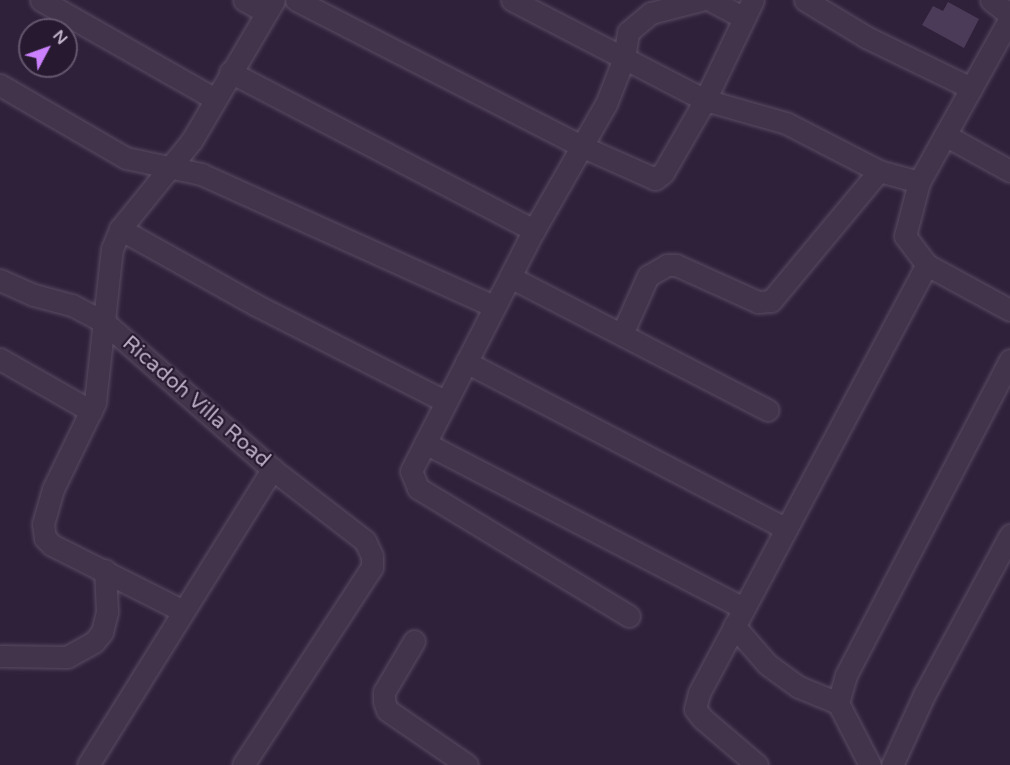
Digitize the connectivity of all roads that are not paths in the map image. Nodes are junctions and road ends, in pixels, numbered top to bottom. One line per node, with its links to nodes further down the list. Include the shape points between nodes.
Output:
1 (41, 0): 16 (street)
2 (244, 0): 9 (street)
3 (296, 0): 19 (street)
4 (512, 0): 12 (street)
5 (700, 0): 12 (street, via 651,13 637,21 628,32)
6 (710, 0): 10 (street)
7 (805, 0): 15 (street, via 866,37)
8 (991, 0): 11 (street)
9 (270, 6): 13 (street)
10 (748, 9): 17 (street)
11 (1010, 17): 15 (street)
12 (624, 58): 17 (street); 19 (street, via 606,104)
13 (230, 72): 16 (street); 25 (street)
14 (0, 85): 20 (street, via 126,158)
15 (971, 88): 18 (street)
16 (215, 99): 20 (street, via 192,140)
17 (705, 100): 19 (street, via 663,173 655,179); 21 (street, via 786,123)
18 (945, 135): 22 (street); 23 (street)
19 (581, 146): 25 (street)
20 (170, 166): 24 (street); 29 (street, via 209,178)
21 (879, 171): 23 (street); 32 (street, via 771,301 758,302 676,265 667,266 648,276)
22 (1010, 171)
23 (918, 182): 26 (street, via 905,236)
24 (120, 229): 31 (street, via 112,249); 36 (street, via 256,305)
25 (534, 230): 27 (street)
26 (927, 265): 30 (street); 41 (street)
27 (510, 277): 29 (street); 32 (street)
28 (0, 280): 31 (street, Ricadoh Villa Road, via 34,295 72,305)
29 (494, 306): 35 (street)
30 (1010, 310)
31 (104, 322): 38 (street, via 104,349); 40 (street, Ricadoh Villa Road)
32 (622, 334): 37 (street)
33 (0, 359): 38 (street)
34 (1010, 360): 49 (street, via 846,675)
35 (466, 362): 36 (street); 41 (street)
36 (446, 402): 39 (street)
37 (768, 410)
38 (91, 411): 43 (street, via 53,489 43,524 45,538 52,545)
39 (425, 442): 45 (street, via 411,471 418,488); 46 (street)
40 (272, 469): 44 (street); 51 (street, Ricadoh Villa Road, via 352,527 372,556 372,567)
41 (785, 528): 46 (street)
42 (1010, 535): 55 (street, via 924,694)
43 (105, 570): 44 (street); 48 (street, via 107,612 102,632 94,642 67,657)
44 (183, 611): 50 (street)
45 (629, 616)
46 (738, 617): 49 (street, via 767,664 799,687); 53 (street, via 699,693 695,709)
47 (414, 641): 52 (street, via 384,692 387,710)
48 (0, 656)
49 (838, 703): 54 (street)
50 (88, 765)
51 (243, 765)
52 (467, 765)
53 (757, 765)
54 (870, 765)
55 (891, 765)

